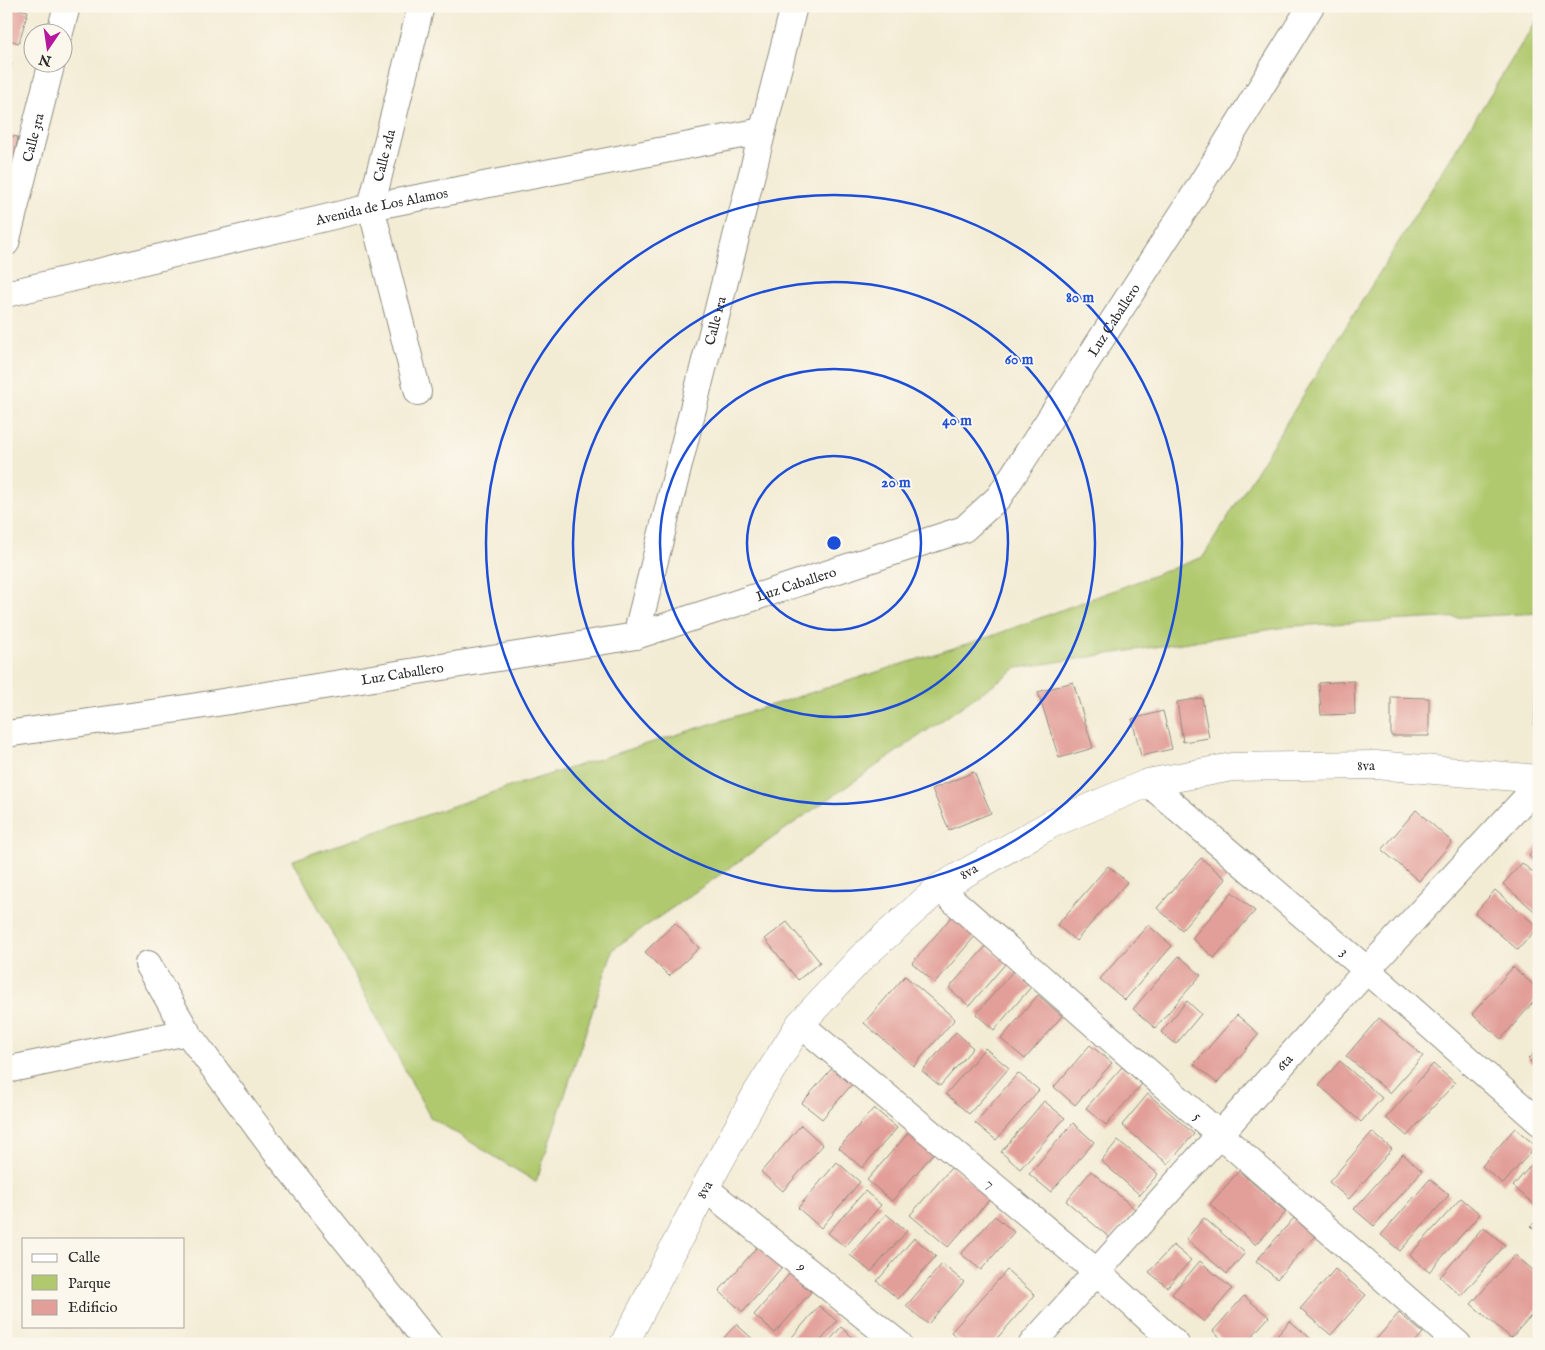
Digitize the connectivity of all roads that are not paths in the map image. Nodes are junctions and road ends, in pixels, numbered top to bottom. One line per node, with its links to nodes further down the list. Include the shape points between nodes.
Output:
1 (67, 6): 5 (street)
2 (421, 6): 8 (street, Calle 2da)
3 (794, 6): 7 (street, Calle 1ra)
4 (1312, 6): 12 (street, Luz Caballero, via 999,497 964,529)
5 (63, 22)
6 (49, 72): 9 (street, Calle 3ra)
7 (762, 131): 8 (street, Avenida de Los Alamos); 12 (street, Calle 1ra)
8 (371, 208): 10 (street, Avenida de Los Alamos); 11 (street, Calle 2da)
9 (6, 243)
10 (6, 294)
11 (418, 392)
12 (636, 636): 13 (street, Luz Caballero)
13 (6, 734)
14 (1539, 779): 15 (street, 8va, via 1376,765 1232,767)
15 (1148, 783): 17 (street, 8va, via 1051,824); 19 (street, 3)
16 (1539, 784): 19 (street, 6ta)
17 (939, 888): 20 (street, 8va, via 862,957); 24 (street, 5)
18 (148, 964): 21 (street)
19 (1367, 970): 23 (street, 3); 24 (street, 6ta)
20 (800, 1024): 25 (street, 8va, via 757,1093); 26 (street, 7)
21 (187, 1032): 22 (street); 27 (street, via 275,1152)
22 (6, 1070)
23 (1539, 1122)
24 (1221, 1135): 26 (street, 6ta); 32 (street, 5)
25 (705, 1188): 28 (street, 8va); 29 (street, 9)
26 (1097, 1272): 30 (street, 6ta); 31 (street, 7)
27 (429, 1344)
28 (624, 1344)
29 (899, 1344)
30 (1032, 1344)
31 (1176, 1344)
32 (1458, 1344)

